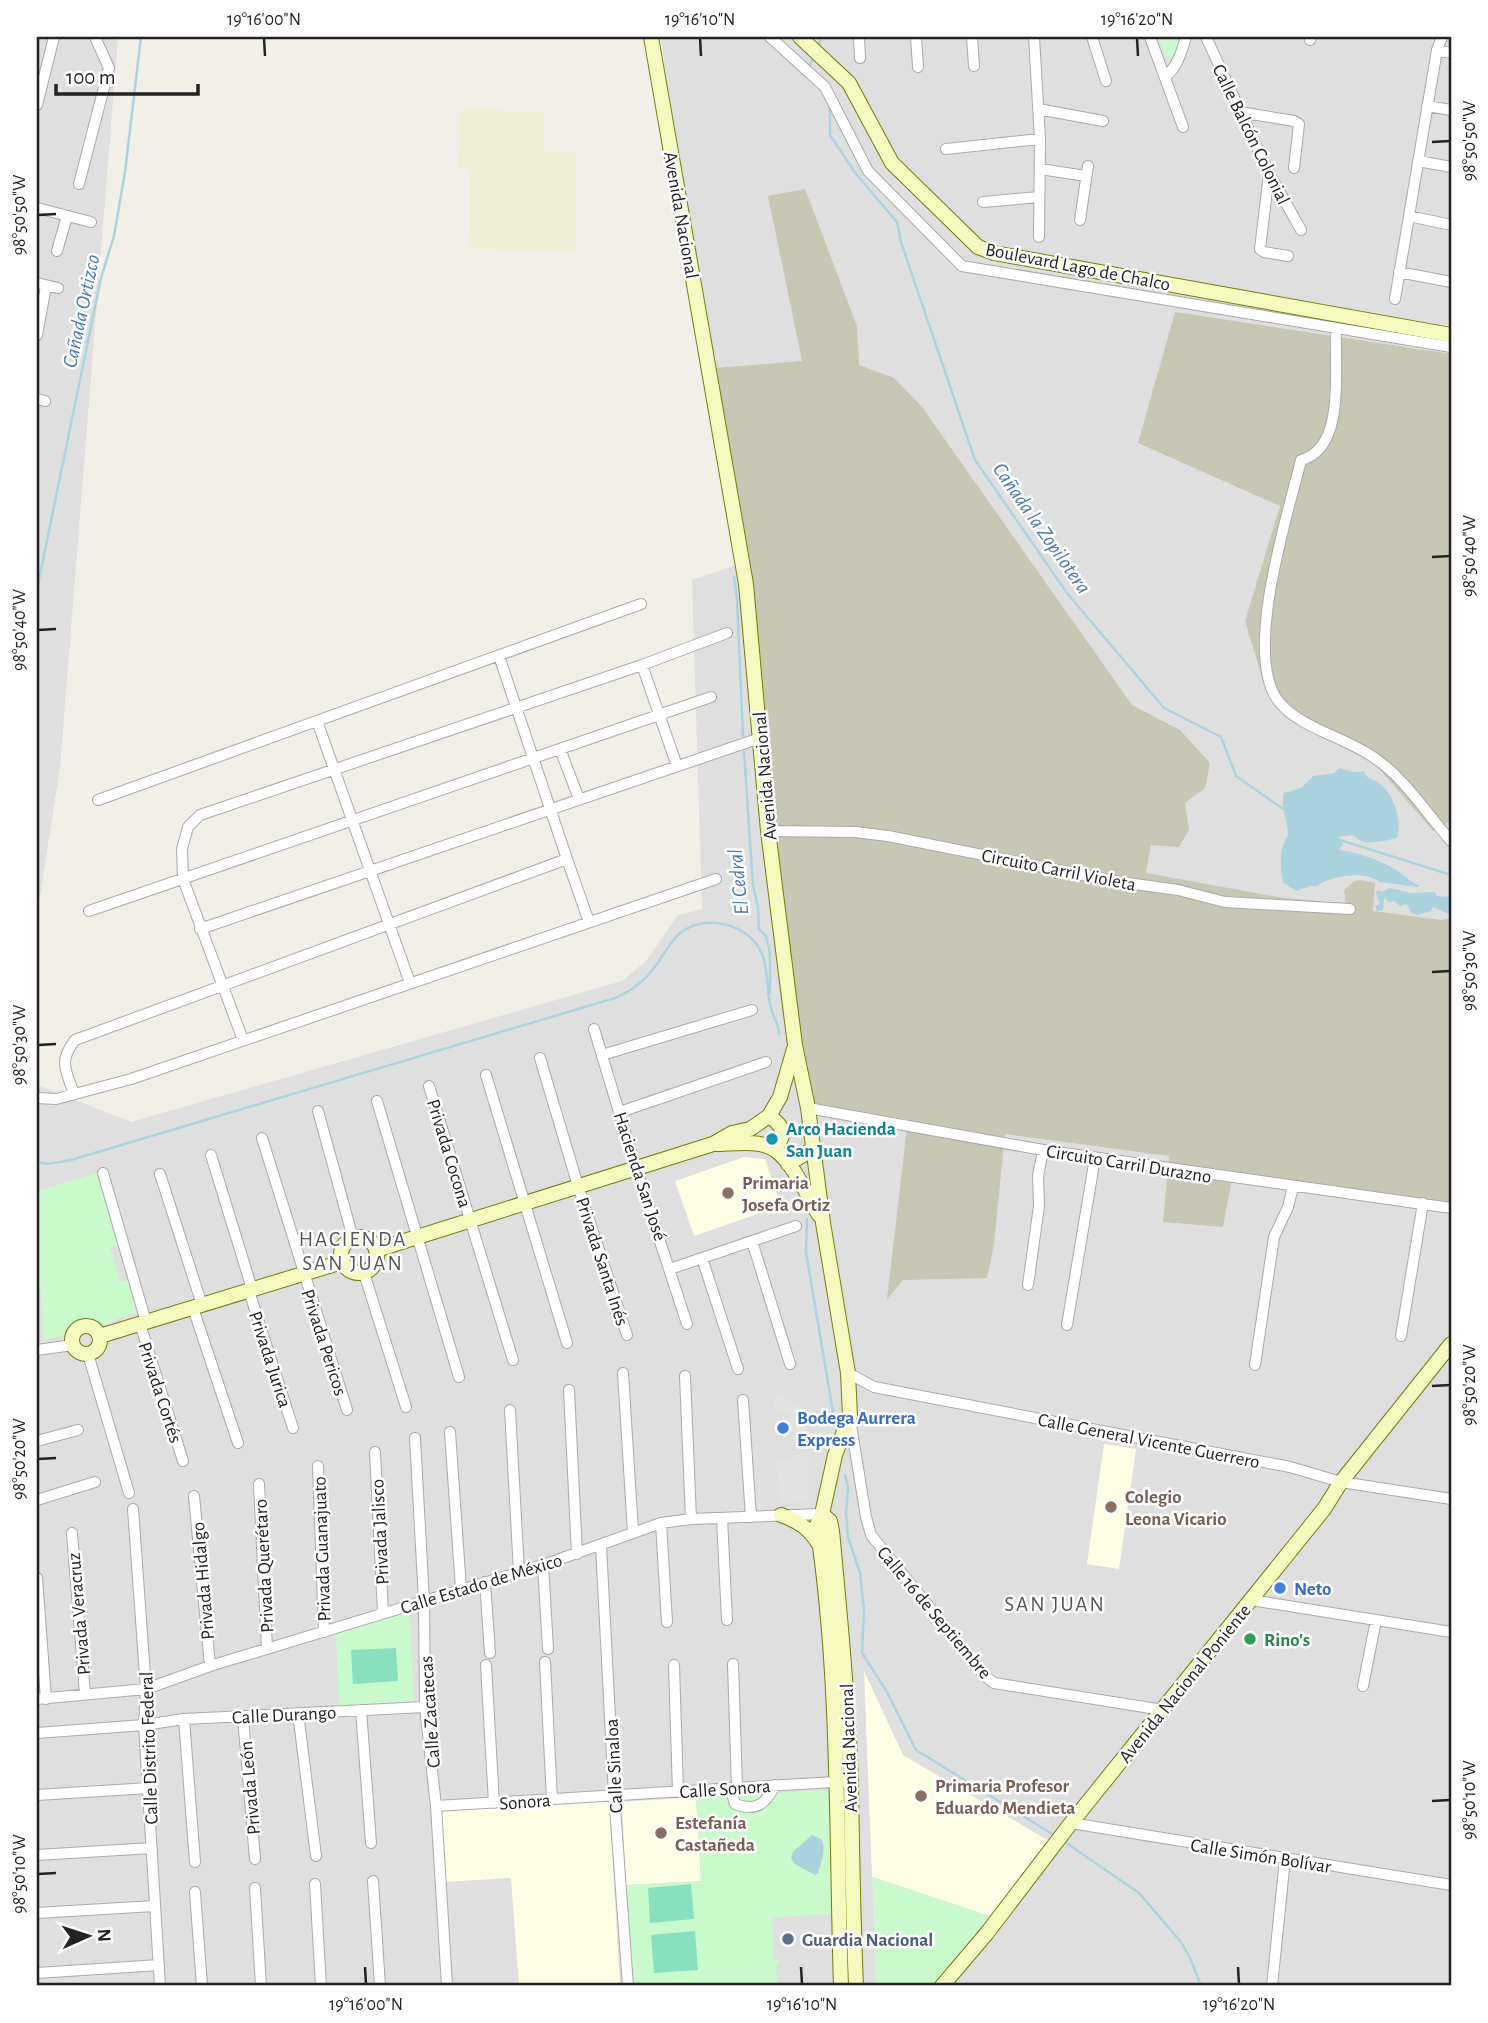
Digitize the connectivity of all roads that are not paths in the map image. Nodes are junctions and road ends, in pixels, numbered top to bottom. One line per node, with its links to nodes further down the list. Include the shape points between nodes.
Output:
1 (54, 37): 22 (street)
2 (95, 37): 36 (street, via 109,68)
3 (651, 37): 66 (main road, Avenida Nacional, via 746,584)
4 (770, 37): 54 (street, via 825,88 868,171 962,266)
5 (800, 37): 56 (main road, Boulevard Lago de Chalco, via 849,83 897,168 978,247)
6 (859, 37): 17 (street)
7 (916, 37): 19 (street)
8 (972, 37): 18 (street)
9 (1034, 37): 24 (street)
10 (1092, 37): 21 (street)
11 (1150, 37): 20 (street)
12 (1186, 37): 20 (street, via 1174,70)
13 (1206, 37): 26 (street, Calle Balcón Colonial)
14 (1442, 37): 15 (street)
15 (1437, 50): 16 (street); 23 (street)
16 (1451, 53)
17 (860, 58)
18 (974, 66)
19 (918, 67)
20 (1165, 77): 28 (street)
21 (1107, 81)
22 (37, 105)
23 (1427, 106): 25 (street); 31 (street)
24 (1038, 108): 27 (street); 29 (street)
25 (1451, 110)
26 (1240, 113): 33 (street, via 1299,124); 35 (street, Calle Balcón Colonial)
27 (1103, 121)
28 (1183, 127)
29 (1040, 139): 30 (street); 34 (street)
30 (946, 149)
31 (1419, 161): 32 (street); 41 (street)
32 (1451, 167)
33 (1294, 168)
34 (1040, 169): 37 (street); 42 (street, via 1087,171)
35 (1269, 173): 45 (street, Calle Balcón Colonial); 48 (street, via 1260,249)
36 (79, 184)
37 (1040, 197): 38 (street); 46 (street)
38 (983, 202)
39 (37, 208): 40 (street)
40 (67, 216): 43 (street); 47 (street)
41 (1409, 216): 44 (street); 49 (street)
42 (1080, 220)
43 (91, 222)
44 (1451, 225)
45 (1301, 230)
46 (1039, 237)
47 (58, 251)
48 (1288, 256)
49 (1399, 272): 50 (street); 53 (street)
50 (1451, 282)
51 (42, 284): 52 (street); 55 (street)
52 (58, 288)
53 (1395, 299)
54 (1336, 328): 57 (street); 76 (street, via 1338,393 1325,443 1301,460 1273,572 1265,631 1266,672 1271,691 1292,714 1379,761)
55 (37, 335)
56 (1451, 335)
57 (1451, 347)
58 (641, 604): 60 (street)
59 (727, 633): 61 (street)
60 (499, 656): 63 (street); 65 (street)
61 (642, 665): 63 (street); 64 (street)
62 (711, 697): 64 (street)
63 (516, 708): 68 (street); 70 (street)
64 (659, 715): 67 (street); 69 (street)
65 (317, 721): 70 (street); 72 (street)
66 (760, 738): 69 (street); 75 (main road, Avenida Nacional)
67 (560, 749): 68 (street); 71 (street)
68 (533, 758): 73 (street); 74 (street)
69 (677, 766): 71 (street)
70 (334, 769): 74 (street); 79 (street, via 200,815 188,827 182,849)
71 (579, 799): 73 (street)
72 (98, 800)
73 (550, 809): 77 (street); 78 (street)
74 (352, 821): 78 (street); 79 (street)
75 (768, 831): 81 (street, Circuito Carril Violeta, via 888,836 1225,902); 91 (main road, Avenida Nacional)
76 (1451, 841)
77 (567, 859): 83 (street); 84 (street)
78 (370, 871): 84 (street); 85 (street)
79 (183, 879): 82 (street); 85 (street)
80 (716, 879): 83 (street)
81 (1350, 909)
82 (89, 911)
83 (589, 922): 86 (street)
84 (389, 925): 86 (street); 87 (street)
85 (200, 929): 87 (street)
86 (410, 983): 90 (street)
87 (222, 986): 90 (street); 97 (street, via 75,1040 65,1053 64,1065)
88 (752, 1010): 92 (street)
89 (594, 1029): 92 (street, Hacienda San José)
90 (243, 1040): 97 (street)
91 (795, 1045): 98 (main road); 101 (main road, Avenida Nacional)
92 (602, 1055): 103 (street, Hacienda San José)
93 (540, 1058): 116 (street, Privada Santa Inés)
94 (766, 1062): 103 (street)
95 (486, 1076): 118 (street)
96 (429, 1086): 121 (street, Privada Cocona)
97 (75, 1094): 99 (street)
98 (780, 1097): 101 (main road); 104 (main road)
99 (37, 1098)
100 (377, 1101): 124 (street)
101 (808, 1108): 108 (main road, Avenida Nacional); 109 (street, Circuito Carril Durazno)
102 (318, 1111): 125 (street)
103 (620, 1112): 113 (street, Hacienda San José)
104 (769, 1116): 106 (main road); 107 (main road, via 783,1133)
105 (262, 1138): 132 (street, Privada Pericos)
106 (713, 1144): 107 (main road, via 751,1143); 113 (main road)
107 (774, 1149): 112 (main road)
108 (813, 1149): 112 (main road); 122 (main road, Avenida Nacional)
109 (1043, 1150): 111 (street, Circuito Carril Durazno); 133 (street)
110 (211, 1155): 134 (street, Privada Jurica)
111 (1095, 1158): 117 (street, Circuito Carril Durazno); 138 (street)
112 (788, 1164): 122 (main road)
113 (636, 1168): 116 (main road); 130 (street, Hacienda San José)
114 (103, 1173): 136 (street, Privada Cortés)
115 (160, 1174): 135 (street)
116 (579, 1186): 118 (main road); 139 (street, Privada Santa Inés)
117 (1293, 1187): 119 (street, Circuito Carril Durazno); 149 (street, via 1269,1257)
118 (524, 1203): 121 (main road); 142 (street)
119 (1423, 1203): 120 (street, Circuito Carril Durazno); 141 (street)
120 (1451, 1208)
121 (470, 1220): 124 (main road); 147 (street, Privada Cocona)
122 (823, 1223): 152 (main road, Avenida Nacional)
123 (796, 1226): 126 (street)
124 (417, 1237): 127 (main road); 154 (street)
125 (353, 1238): 127 (main road, via 365,1238); 129 (main road, via 344,1245)
126 (752, 1241): 128 (street); 148 (street)
127 (376, 1250): 131 (main road, via 373,1266)
128 (702, 1258): 130 (street); 150 (street)
129 (342, 1262): 131 (main road, via 354,1273); 132 (main road)
130 (670, 1269): 137 (street, Hacienda San José)
131 (364, 1273): 157 (street)
132 (303, 1274): 134 (main road); 158 (street, Privada Pericos)
133 (1028, 1285)
134 (251, 1290): 135 (main road); 161 (street, Privada Jurica)
135 (197, 1306): 136 (main road); 166 (street)
136 (143, 1323): 140 (main road); 168 (street, Privada Cortés)
137 (687, 1324)
138 (1067, 1325)
139 (627, 1335)
140 (100, 1336): 144 (main road, via 91,1326 82,1326 72,1336); 146 (main road, via 97,1349)
141 (1401, 1336)
142 (568, 1343)
143 (1451, 1344): 171 (main road, Avenida Nacional Poniente)
144 (73, 1345): 145 (street); 146 (main road)
145 (37, 1350)
146 (88, 1354): 173 (street)
147 (513, 1360)
148 (790, 1364)
149 (1255, 1366)
150 (738, 1369)
151 (623, 1373): 184 (street)
152 (848, 1373): 160 (main road, Avenida Nacional); 171 (street, Calle General Vicente Guerrero, via 874,1387 1290,1467)
153 (685, 1376): 182 (street)
154 (459, 1377)
155 (569, 1390): 188 (street)
156 (743, 1400): 180 (street)
157 (406, 1407)
158 (346, 1410)
159 (510, 1410): 190 (street)
160 (850, 1416): 178 (main road, Avenida Nacional, via 835,1455); 216 (street, Calle 16 de Septiembre, via 872,1535 985,1676 994,1683)
161 (293, 1427)
162 (78, 1430): 165 (street)
163 (450, 1432): 193 (street)
164 (415, 1438): 195 (street, Calle Zacatecas)
165 (37, 1441)
166 (238, 1443)
167 (375, 1452): 196 (street, Privada Jalisco)
168 (183, 1461)
169 (318, 1466): 200 (street, Privada Guanajuato)
170 (94, 1482): 176 (street)
171 (1341, 1482): 175 (street, Calle General Vicente Guerrero); 194 (main road, Avenida Nacional Poniente)
172 (259, 1484): 203 (street, Privada Querétaro)
173 (129, 1493)
174 (194, 1496): 209 (street, Privada Hidalgo)
175 (1451, 1499)
176 (37, 1500)
177 (133, 1510): 211 (street, Calle Distrito Federal)
178 (822, 1514): 179 (street, Calle Estado de México); 187 (main road, Avenida Nacional, via 817,1525); 222 (main road, Avenida Nacional, via 832,1531 843,1646)
179 (781, 1515): 180 (street, Calle Estado de México); 187 (main road, via 798,1521)
180 (751, 1517): 181 (street, Calle Estado de México)
181 (722, 1518): 182 (street, Calle Estado de México); 197 (street)
182 (691, 1519): 183 (street, Calle Estado de México)
183 (661, 1523): 184 (street, Calle Estado de México); 199 (street)
184 (633, 1532): 186 (street, Calle Estado de México)
185 (72, 1533): 212 (street, Privada Veracruz)
186 (601, 1546): 188 (street, Calle Estado de México); 227 (street, Calle Sinaloa)
187 (821, 1549): 222 (main road, Avenida Nacional)
188 (577, 1554): 189 (street, Calle Estado de México)
189 (543, 1565): 190 (street, Calle Estado de México); 202 (street)
190 (519, 1572): 192 (street, Calle Estado de México)
191 (37, 1578): 213 (street)
192 (485, 1582): 193 (street, Calle Estado de México); 204 (street)
193 (461, 1589): 195 (street, Calle Estado de México)
194 (1251, 1600): 198 (street); 216 (main road, Avenida Nacional Poniente)
195 (425, 1601): 196 (street, Calle Estado de México); 214 (street, Calle Zacatecas)
196 (383, 1613): 200 (street, Calle Estado de México)
197 (727, 1620)
198 (1376, 1620): 201 (street); 210 (street)
199 (667, 1622)
200 (324, 1632): 203 (street, Calle Estado de México)
201 (1451, 1632)
202 (548, 1648)
203 (267, 1649): 209 (street, Calle Estado de México)
204 (490, 1653)
205 (545, 1662): 229 (street)
206 (733, 1664): 225 (street)
207 (486, 1665): 230 (street)
208 (674, 1665): 226 (street)
209 (210, 1666): 211 (street, Calle Estado de México)
210 (1363, 1686)
211 (146, 1689): 212 (street, Calle Estado de México); 220 (street, Calle Distrito Federal)
212 (85, 1694): 213 (street, Calle Estado de México)
213 (41, 1699)
214 (425, 1707): 215 (street, Calle Durango); 231 (street, Calle Zacatecas)
215 (362, 1710): 217 (street, Calle Durango); 233 (street)
216 (1163, 1710): 232 (main road, Avenida Nacional Poniente)
217 (298, 1713): 218 (street, Calle Durango); 236 (street)
218 (243, 1717): 219 (street, Calle Durango); 237 (street, Privada León)
219 (184, 1719): 220 (street, Calle Durango); 239 (street)
220 (144, 1725): 221 (street, Calle Durango); 224 (street, Calle Distrito Federal)
221 (37, 1733)
222 (844, 1781): 223 (street, Calle Sonora); 256 (main road, Avenida Nacional); 257 (main road, Avenida Nacional)
223 (775, 1785): 225 (street, Calle Sonora); 225 (street, via 769,1798 754,1808 735,1804)
224 (149, 1788): 228 (street); 234 (street, Calle Distrito Federal)
225 (733, 1788): 226 (street, Calle Sonora)
226 (678, 1792): 227 (street, Calle Sonora)
227 (614, 1794): 229 (street, Sonora); 255 (street, Calle Sinaloa)
228 (37, 1795)
229 (552, 1799): 230 (street, Sonora)
230 (494, 1803): 231 (street, Sonora)
231 (436, 1806): 254 (street, Calle Zacatecas)
232 (1071, 1823): 238 (street, Calle Simón Bolívar); 258 (main road, Avenida Nacional Poniente)
233 (371, 1843)
234 (152, 1848): 235 (street); 245 (street, Calle Distrito Federal)
235 (37, 1855)
236 (316, 1856)
237 (256, 1859)
238 (1285, 1859): 242 (street, Calle Simón Bolívar); 259 (street)
239 (195, 1862)
240 (373, 1881): 253 (street)
241 (315, 1884): 252 (street)
242 (1451, 1885)
243 (255, 1888): 251 (street)
244 (195, 1892): 250 (street)
245 (155, 1906): 246 (street); 247 (street, Calle Distrito Federal)
246 (37, 1913)
247 (159, 1965): 248 (street); 249 (street, Calle Distrito Federal)
248 (37, 1973)
249 (160, 1986)
250 (202, 1986)
251 (261, 1986)
252 (321, 1986)
253 (380, 1986)
254 (447, 1986)
255 (628, 1986)
256 (841, 1986)
257 (856, 1986)
258 (942, 1986)
259 (1272, 1986)

